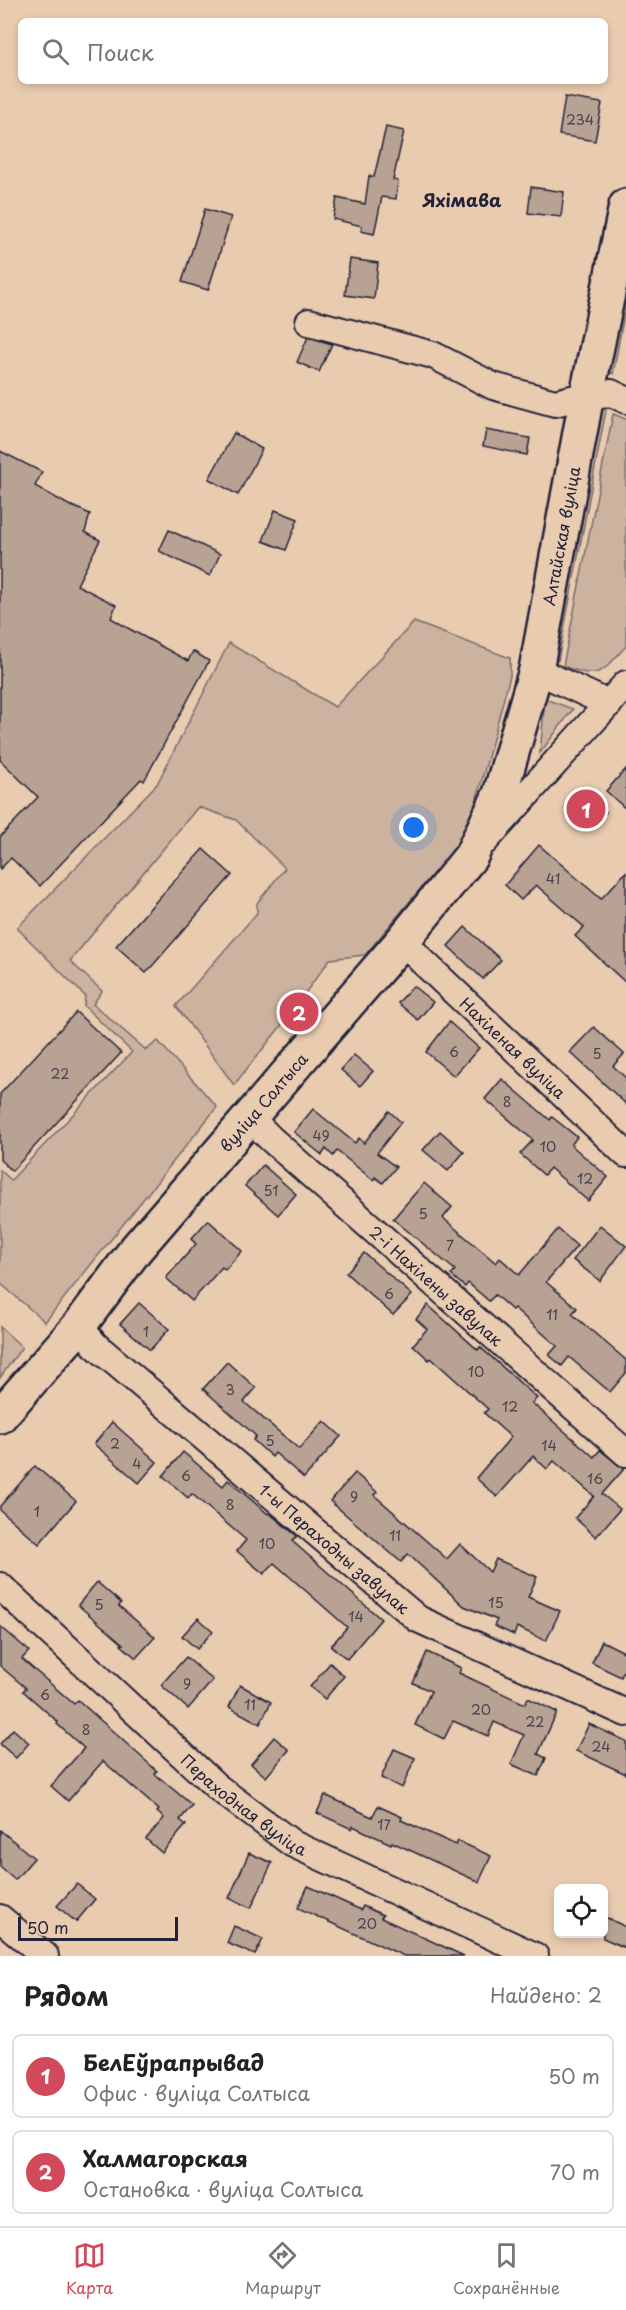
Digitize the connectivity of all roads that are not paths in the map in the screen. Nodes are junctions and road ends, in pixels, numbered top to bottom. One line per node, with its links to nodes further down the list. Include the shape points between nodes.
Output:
1 (626, 206): 3 (main road, Алтайская вуліца)
2 (309, 322): 3 (street, via 433,355 493,386 555,403)
3 (587, 395): 4 (street, via 611,393); 5 (main road, Алтайская вуліца)
4 (626, 400)
5 (536, 670): 7 (street); 8 (main road, Алтайская вуліца, via 500,794)
6 (626, 684): 7 (street, вуліца Солтыса)
7 (609, 704): 8 (street, вуліца Солтыса)
8 (471, 856): 9 (main road, вуліца Солтыса)
9 (403, 940): 10 (main road, вуліца Солтыса); 11 (street, Нахіленая вуліца)
10 (249, 1117): 12 (main road, вуліца Солтыса, via 136,1249); 14 (street, 2-і Нахілены завулак)
11 (626, 1154)
12 (79, 1326): 13 (main road, вуліца Солтыса); 16 (street, 1-ы Пераходны завулак, via 95,1344 418,1619)
13 (0, 1416)
14 (626, 1453)
15 (0, 1587): 19 (street, Пераходная вуліца, via 217,1787 270,1829 343,1868)
16 (626, 1713)
17 (0, 1918): 18 (street)
18 (45, 1956)
19 (535, 1956)

